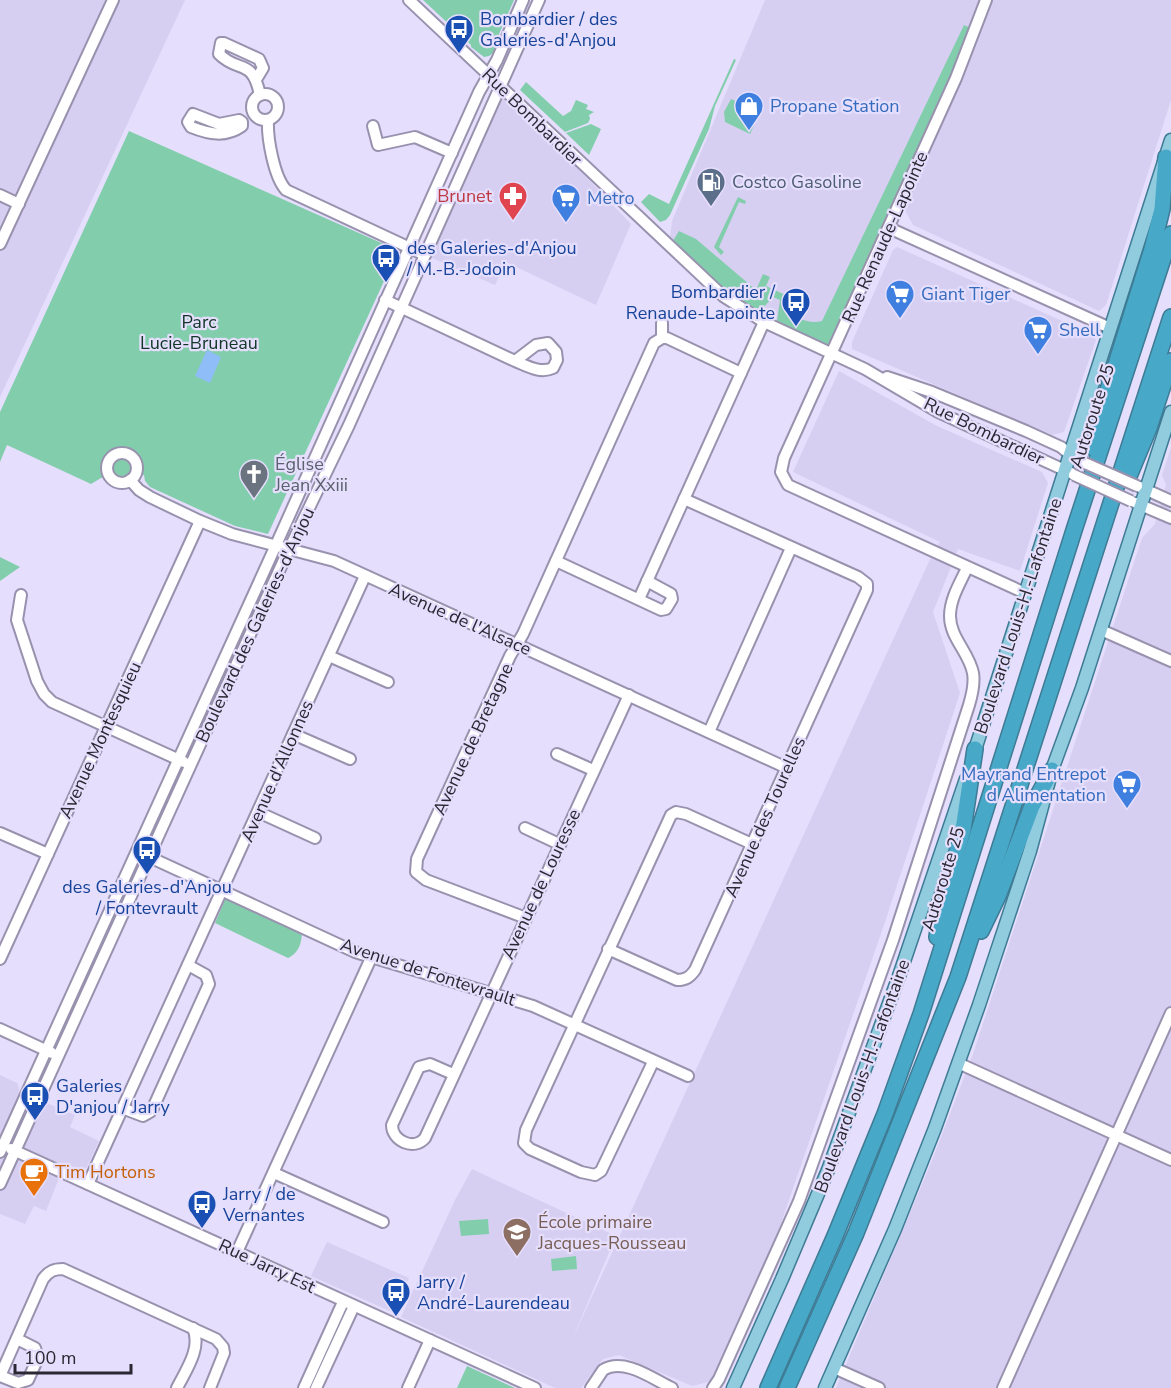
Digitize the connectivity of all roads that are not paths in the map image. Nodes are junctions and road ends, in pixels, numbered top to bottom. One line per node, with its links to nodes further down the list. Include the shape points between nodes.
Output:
1 (113, 0): 18 (street)
2 (409, 0): 6 (street, Rue Bombardier)
3 (523, 0): 6 (street, Boulevard des Galeries-d'Anjou)
4 (539, 0): 8 (street, Boulevard des Galeries-d'Anjou)
5 (986, 0): 19 (street, Rue Renaude-Lapointe, via 960,69)
6 (488, 75): 8 (street, Rue Bombardier); 15 (street, Boulevard des Galeries-d'Anjou)
7 (257, 78): 9 (street)
8 (500, 87): 23 (street, Boulevard des Galeries-d'Anjou); 27 (street, Rue Bombardier, via 713,288)
9 (260, 95): 10 (street, via 253,103); 11 (street, via 269,94 277,103 276,114)
10 (254, 114): 11 (street); 12 (street)
11 (268, 120): 22 (street, via 277,175 286,190)
12 (242, 122)
13 (373, 126): 15 (street, via 378,145 415,137)
14 (1171, 140): 16 (main road, Boulevard Louis-H.-Lafontaine)
15 (452, 153): 22 (street, Boulevard des Galeries-d'Anjou)
16 (1166, 157): 29 (main road, Boulevard Louis-H.-Lafontaine); 48 (highway, via 1162,209 1101,412)
17 (0, 195): 18 (street)
18 (19, 204): 21 (street)
19 (889, 228): 29 (street); 31 (street, Rue Renaude-Lapointe)
20 (1171, 234): 48 (highway, Autoroute 25)
21 (0, 244)
22 (409, 248): 23 (street); 24 (street, Boulevard des Galeries-d'Anjou)
23 (425, 255): 25 (street, Boulevard des Galeries-d'Anjou)
24 (385, 300): 25 (street); 37 (street, Boulevard des Galeries-d'Anjou)
25 (401, 308): 32 (street); 38 (street, Boulevard des Galeries-d'Anjou)
26 (1171, 317): 55 (highway)
27 (764, 322): 31 (street, Rue Bombardier); 35 (street)
28 (662, 323): 30 (street)
29 (1110, 328): 39 (main road, Boulevard Louis-H.-Lafontaine)
30 (662, 338): 35 (street); 52 (street, Avenue de Bretagne, via 654,344)
31 (832, 353): 34 (street, Rue Bombardier); 53 (street, Rue Renaude-Lapointe, via 784,458 781,472 788,485)
32 (515, 361)
33 (1171, 361): 55 (highway, via 1149,428)
34 (865, 369): 39 (street, Rue Bombardier, via 1007,423 1061,447); 40 (street, Rue Bombardier, via 945,415)
35 (741, 373): 43 (street)
36 (1171, 412): 42 (main road)
37 (332, 418): 38 (street); 49 (street, Boulevard des Galeries-d'Anjou)
38 (349, 425): 51 (street, Boulevard des Galeries-d'Anjou)
39 (1074, 458): 40 (main road, Boulevard Louis-H.-Lafontaine); 42 (street, Rue Bombardier, bridge)
40 (1069, 472): 45 (street, Rue Bombardier, bridge); 57 (main road, Boulevard Louis-H.-Lafontaine)
41 (130, 480): 47 (street, Avenue de l'Alsace, via 150,497)
42 (1142, 488): 44 (street, Rue Bombardier); 45 (main road)
43 (684, 499): 50 (street); 56 (street)
44 (1171, 501)
45 (1136, 503): 46 (street, Rue Bombardier); 60 (main road)
46 (1171, 519)
47 (200, 520): 49 (street, Avenue de l'Alsace, via 232,534); 66 (street, Avenue Montesquieu)
48 (1075, 527): 94 (highway, Autoroute 25)
49 (276, 545): 51 (street, Avenue de l'Alsace); 71 (street, Boulevard des Galeries-d'Anjou)
50 (791, 548): 67 (street); 74 (street, Avenue des Tourelles, via 867,584)
51 (290, 549): 54 (street, Avenue de l'Alsace, via 334,561); 73 (street, Boulevard des Galeries-d'Anjou)
52 (556, 561): 59 (street); 61 (street, Avenue de Bretagne)
53 (967, 568): 57 (street); 128 (street, Boulevard Louis-H.-Lafontaine, via 953,600 950,620 973,672 969,705 893,940 799,1201)
54 (365, 576): 61 (street, Avenue de l'Alsace); 62 (street, Avenue d'Allonnes)
55 (1087, 578): 92 (highway)
56 (647, 581): 59 (street); 59 (street, via 669,592 672,599 665,610)
57 (1025, 593): 69 (main road, Boulevard Louis-H.-Lafontaine)
58 (21, 596): 66 (street, via 16,620 44,694 52,702)
59 (639, 599)
60 (1101, 630): 63 (street); 76 (main road)
61 (517, 644): 65 (street, Avenue de l'Alsace); 87 (street, Avenue de Bretagne, via 416,872 426,880)
62 (329, 656): 64 (street); 68 (street, Avenue d'Allonnes)
63 (1171, 661)
64 (388, 682)
65 (629, 695): 67 (street, Avenue de l'Alsace); 75 (street, Avenue de Louresse)
66 (106, 726): 71 (street); 84 (street, Avenue Montesquieu)
67 (709, 732): 74 (street, Avenue de l'Alsace)
68 (293, 734): 72 (street); 77 (street, Avenue d'Allonnes)
69 (975, 749): 94 (highway, via 963,830 942,905); 129 (main road, Boulevard Louis-H.-Lafontaine, via 831,1162)
70 (557, 754): 75 (street)
71 (178, 759): 73 (street); 83 (street, Boulevard des Galeries-d'Anjou)
72 (350, 759)
73 (190, 765): 85 (street, Boulevard des Galeries-d'Anjou)
74 (787, 768): 82 (street, Avenue des Tourelles)
75 (593, 770): 81 (street, Avenue de Louresse)
76 (1052, 770): 92 (highway, via 1032,806 998,896); 101 (main road, via 1030,850)
77 (258, 812): 80 (street); 86 (street, Avenue d'Allonnes)
78 (525, 828): 81 (street)
79 (0, 833): 84 (street)
80 (315, 838)
81 (559, 844): 87 (street, Avenue de Louresse)
82 (752, 844): 88 (street, Avenue des Tourelles, via 690,977 677,980); 88 (street, via 686,814 671,815)
83 (137, 851): 85 (street, Avenue de Fontevrault); 98 (street, Boulevard des Galeries-d'Anjou)
84 (48, 854): 90 (street, Avenue Montesquieu)
85 (149, 857): 86 (street, Avenue de Fontevrault); 99 (street, Boulevard des Galeries-d'Anjou)
86 (222, 891): 89 (street, Avenue de Fontevrault); 91 (street, Avenue d'Allonnes)
87 (526, 918): 93 (street, Avenue de Louresse)
88 (608, 949): 96 (street)
89 (371, 958): 93 (street, Avenue de Fontevrault); 109 (street)
90 (0, 959)
91 (188, 965): 104 (street, Avenue d'Allonnes); 104 (street, via 206,975 209,984 153,1108 143,1116)
92 (958, 977): 131 (highway, via 856,1233)
93 (491, 992): 96 (street, Avenue de Fontevrault); 102 (street, Avenue de Louresse)
94 (927, 996): 130 (highway, Autoroute 25, via 824,1264)
95 (1171, 1013): 105 (street)
96 (574, 1025): 100 (street, Avenue de Fontevrault); 100 (street, via 524,1136 527,1146 534,1151 588,1174 601,1171)
97 (0, 1029): 98 (street)
98 (46, 1050): 99 (street); 106 (street, Boulevard des Galeries-d'Anjou)
99 (58, 1056): 107 (street, Boulevard des Galeries-d'Anjou)
100 (653, 1062): 103 (street, Avenue de Fontevrault)
101 (958, 1064): 105 (street); 118 (main road, via 895,1229)
102 (453, 1074): 102 (street, Avenue de Louresse, via 423,1140 413,1144 398,1138 392,1125 419,1066 430,1064)
103 (688, 1077)
104 (122, 1108): 111 (street, Avenue d'Allonnes)
105 (1117, 1135): 108 (street); 134 (street)
106 (1, 1147): 107 (street, Rue Jarry Est)
107 (15, 1151): 110 (street, Boulevard des Galeries-d'Anjou); 111 (street, Rue Jarry Est)
108 (1171, 1160)
109 (274, 1173): 112 (street); 113 (street)
110 (0, 1184)
111 (88, 1184): 113 (street, Rue Jarry Est)
112 (383, 1222)
113 (237, 1252): 114 (street, Rue Jarry Est)
114 (349, 1304): 117 (street, Rue Jarry Est); 123 (street); 124 (street)
115 (193, 1328): 116 (street, via 71,1272 55,1269 44,1279); 121 (street, via 196,1345); 122 (street, via 216,1339 223,1347)
116 (16, 1339): 119 (street); 119 (street, via 35,1348 38,1358 23,1383)
117 (430, 1340): 125 (street); 126 (street, Rue Jarry Est)
118 (834, 1368): 132 (main road); 133 (street)
119 (0, 1376)
120 (593, 1384): 127 (street, via 605,1369 619,1366)
121 (177, 1388)
122 (210, 1388)
123 (304, 1388)
124 (316, 1388)
125 (408, 1388)
126 (535, 1388)
127 (672, 1388)
128 (713, 1388)
129 (733, 1388)
130 (768, 1388)
131 (787, 1388)
132 (825, 1388)
133 (879, 1388)
134 (1003, 1388)

